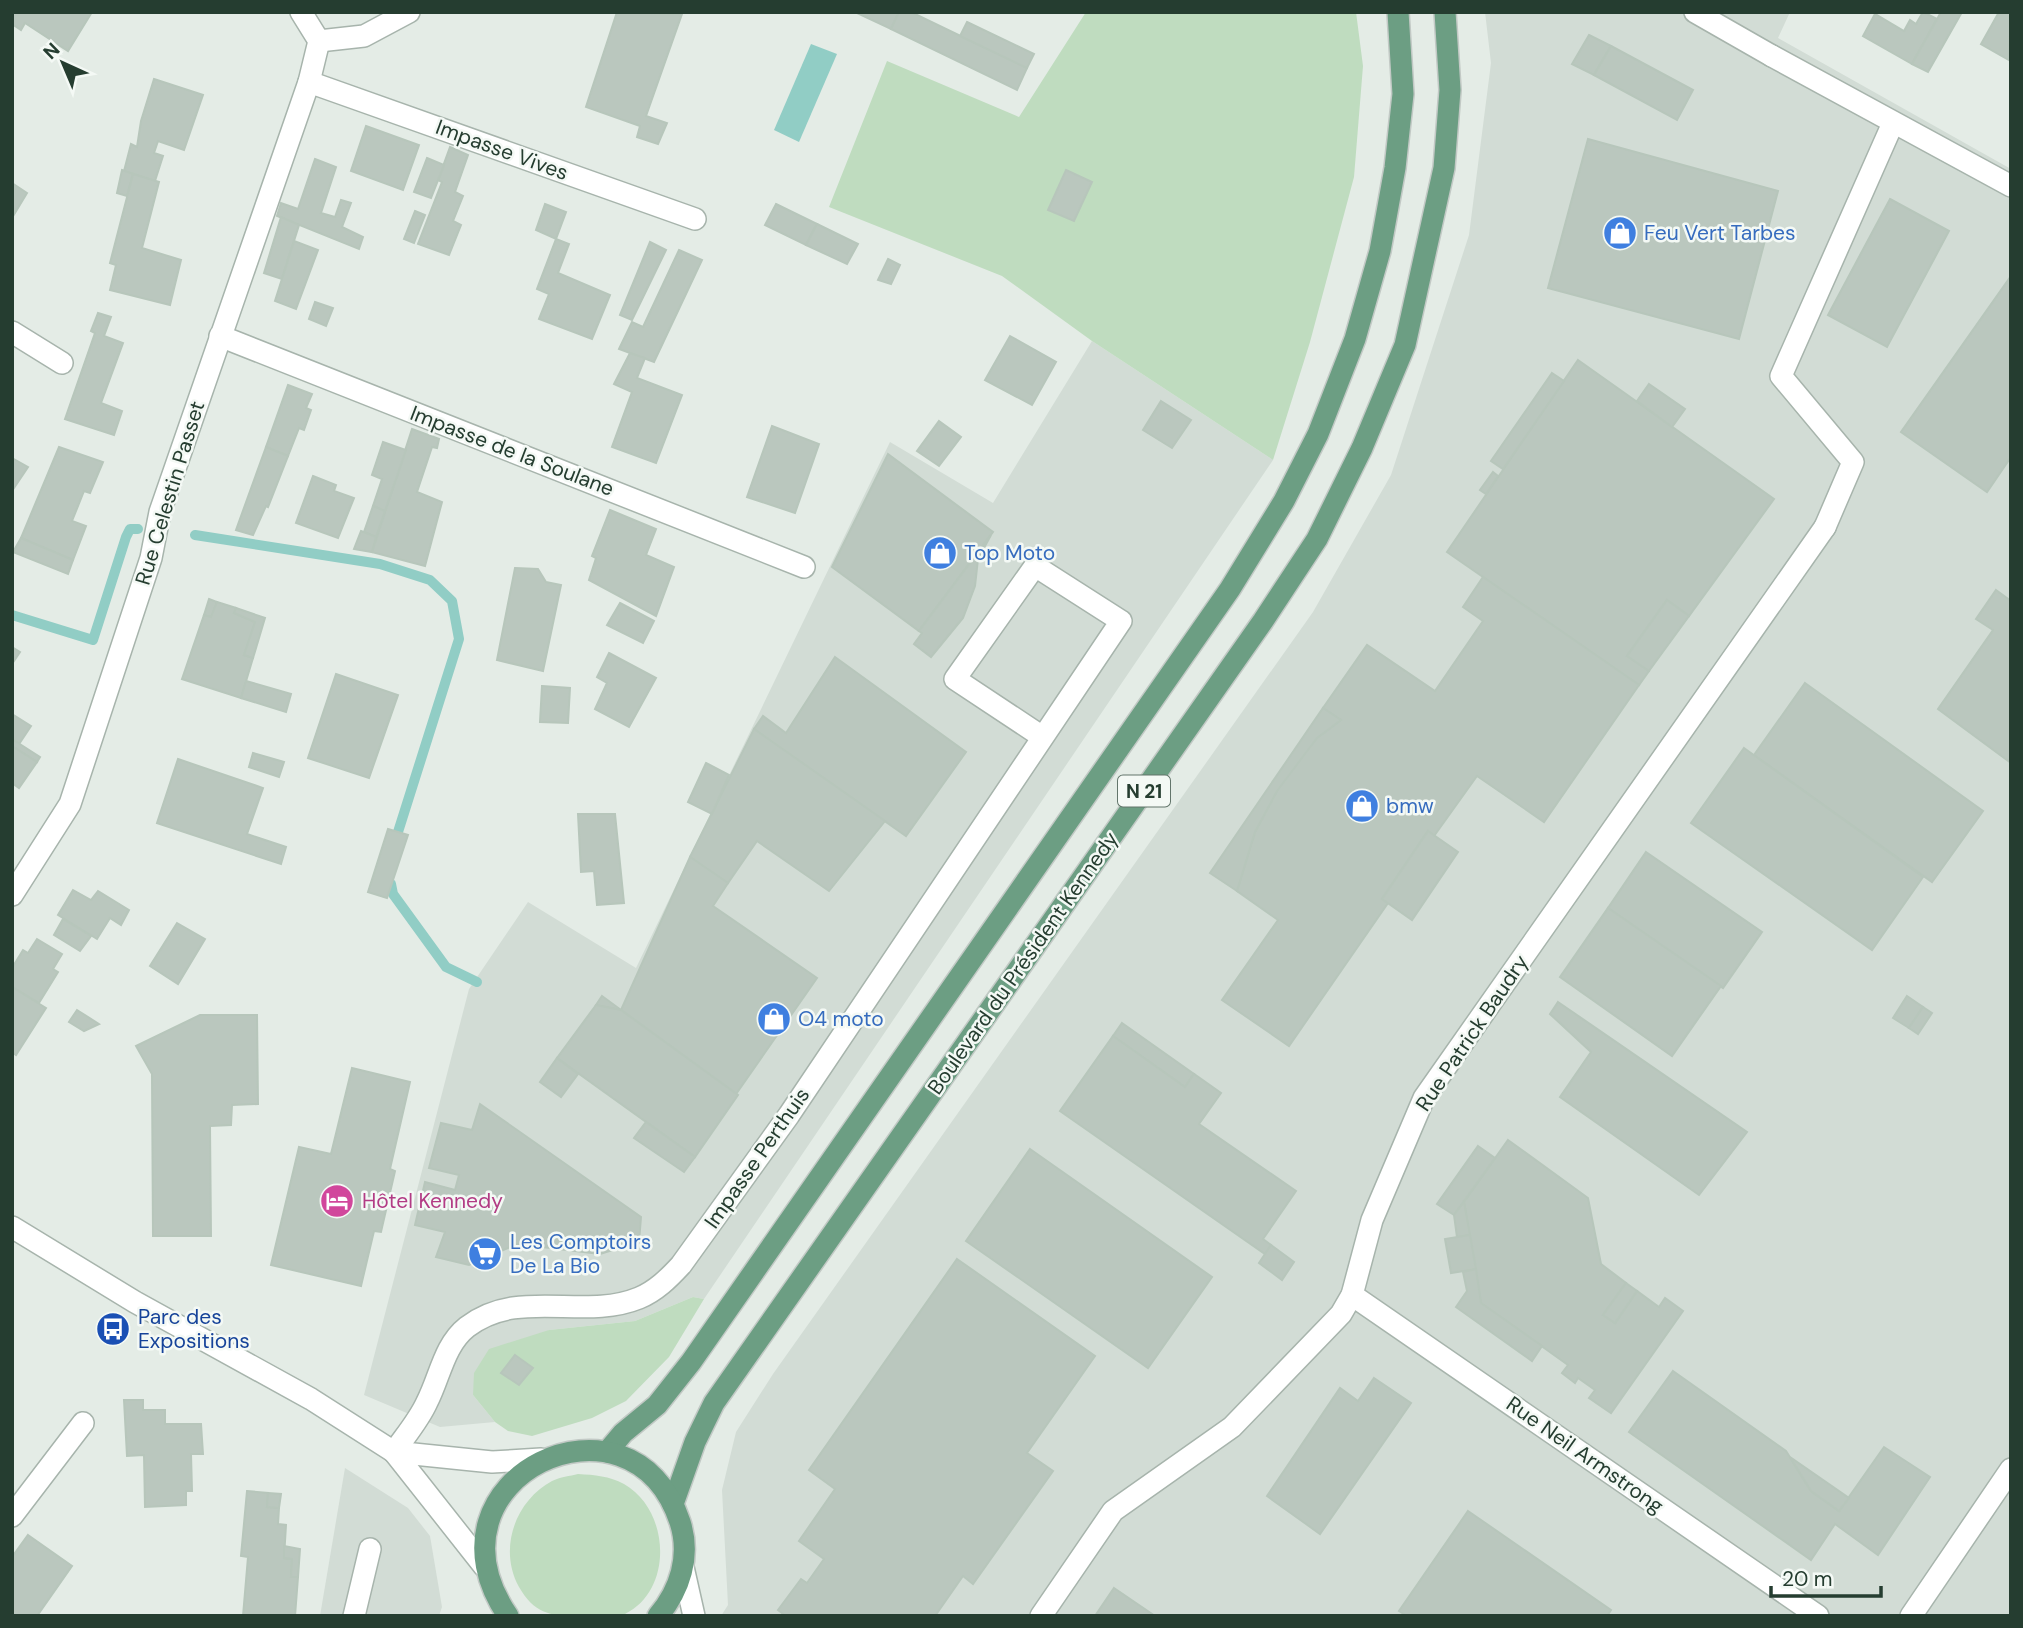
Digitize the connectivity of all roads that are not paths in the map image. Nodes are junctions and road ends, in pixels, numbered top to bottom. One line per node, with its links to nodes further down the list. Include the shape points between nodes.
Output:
1 (301, 12): 6 (street)
2 (409, 12): 6 (street, via 364,36)
3 (1398, 12): 21 (main road, Boulevard du Président Kennedy / N 21, via 1403,94 1380,251 1351,351 1318,434 1284,501 1230,589 691,1362 657,1405)
4 (1445, 12): 24 (main road, Boulevard du Président Kennedy / N 21, via 1450,90 1444,168 1405,345 1317,539 714,1403)
5 (1695, 12): 8 (street)
6 (319, 41): 7 (street, Rue Celestin Passet)
7 (309, 82): 10 (street, Impasse Vives); 12 (street, Rue Celestin Passet)
8 (1893, 123): 9 (street); 18 (street, Rue Patrick Baudry, via 1781,376 1853,462 1825,527 1424,1098 1372,1220)
9 (2011, 186)
10 (695, 219)
11 (12, 332): 13 (street)
12 (220, 337): 14 (street, Impasse de la Soulane); 16 (street, Rue Celestin Passet, via 70,804)
13 (62, 363)
14 (804, 567)
15 (1041, 736): 15 (street, Impasse Perthuis, via 1121,621 1035,566 955,679); 20 (street, Impasse Perthuis, via 789,1115 681,1265 663,1284 639,1298 616,1304 512,1306 467,1327 440,1367 427,1403)
16 (12, 895)
17 (12, 1227): 20 (street, via 135,1302 311,1399)
18 (1352, 1295): 35 (street, Rue Patrick Baudry, via 1341,1314 1232,1427 1113,1511); 36 (street, Rue Neil Armstrong)
19 (83, 1423): 25 (street)
20 (394, 1452): 22 (street, via 492,1462); 27 (street)
21 (607, 1452): 22 (main road, via 573,1450); 24 (main road, via 634,1462 657,1480)
22 (541, 1460): 27 (main road, via 513,1479 494,1506 484,1535)
23 (2011, 1469): 37 (street)
24 (674, 1504): 28 (main road, via 684,1535)
25 (12, 1516)
26 (370, 1549): 30 (street)
27 (484, 1566): 29 (main road)
28 (683, 1567): 33 (main road, via 673,1598); 34 (street)
29 (493, 1594): 31 (main road); 32 (main road)
30 (354, 1616)
31 (486, 1616)
32 (508, 1616)
33 (658, 1616)
34 (694, 1616)
35 (1041, 1616)
36 (1818, 1616)
37 (1911, 1616)

